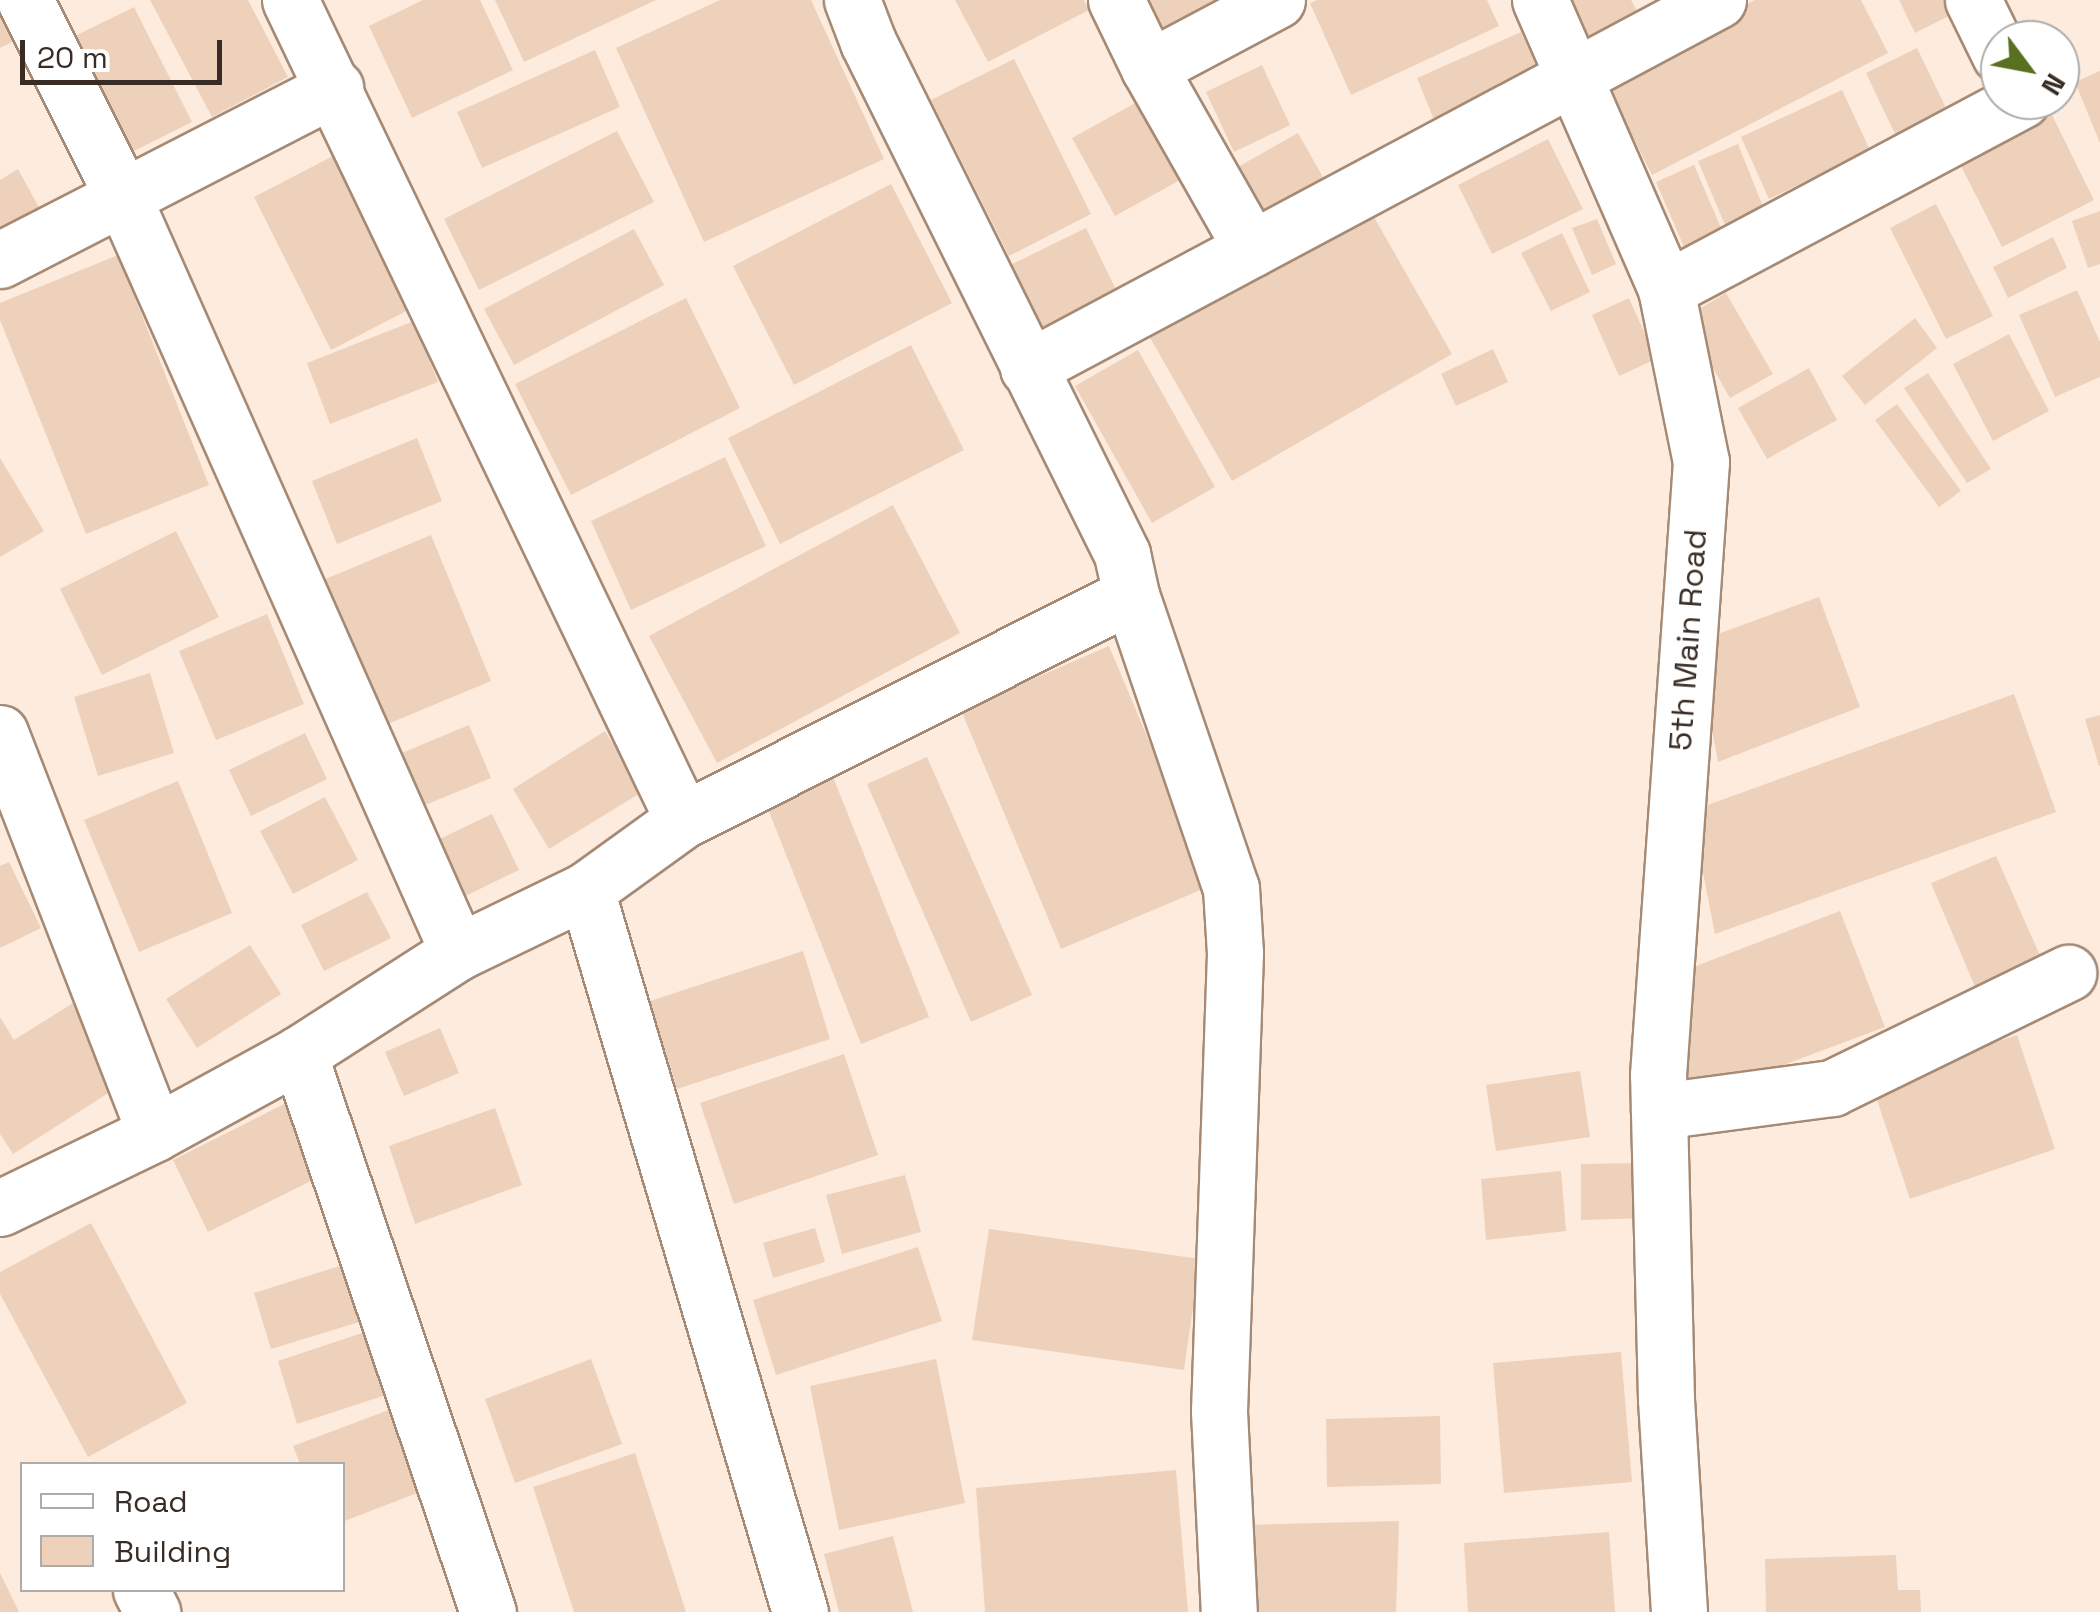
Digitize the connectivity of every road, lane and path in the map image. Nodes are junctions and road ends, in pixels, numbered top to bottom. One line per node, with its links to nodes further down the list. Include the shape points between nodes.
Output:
1 (25, 0): 12 (street)
2 (290, 0): 10 (street)
3 (1116, 0): 8 (street)
4 (1277, 0): 8 (street)
5 (1540, 0): 9 (street, 5th Main Road)
6 (1718, 0): 9 (street)
7 (858, 2): 16 (street)
8 (1149, 68): 13 (street)
9 (1574, 74): 13 (street); 15 (street, 5th Main Road)
10 (335, 88): 12 (street); 19 (street)
11 (1984, 120): 15 (street)
12 (123, 196): 14 (street); 21 (street)
13 (1252, 249): 16 (street)
14 (0, 260)
15 (1666, 289): 24 (street, 5th Main Road, via 1701,462)
16 (1028, 368): 17 (street, via 1122,554)
17 (1131, 594): 19 (street); 29 (street, via 1231,888 1235,953 1219,1411)
18 (0, 733): 25 (street)
19 (683, 820): 20 (street)
20 (586, 890): 21 (street); 28 (street)
21 (458, 952): 23 (street)
22 (2068, 973): 24 (street, via 1832,1088)
23 (299, 1054): 25 (street); 27 (street)
24 (1658, 1111): 30 (street, 5th Main Road)
25 (154, 1133): 26 (street)
26 (0, 1208)
27 (488, 1612)
28 (800, 1612)
29 (1229, 1612)
30 (1679, 1612)

